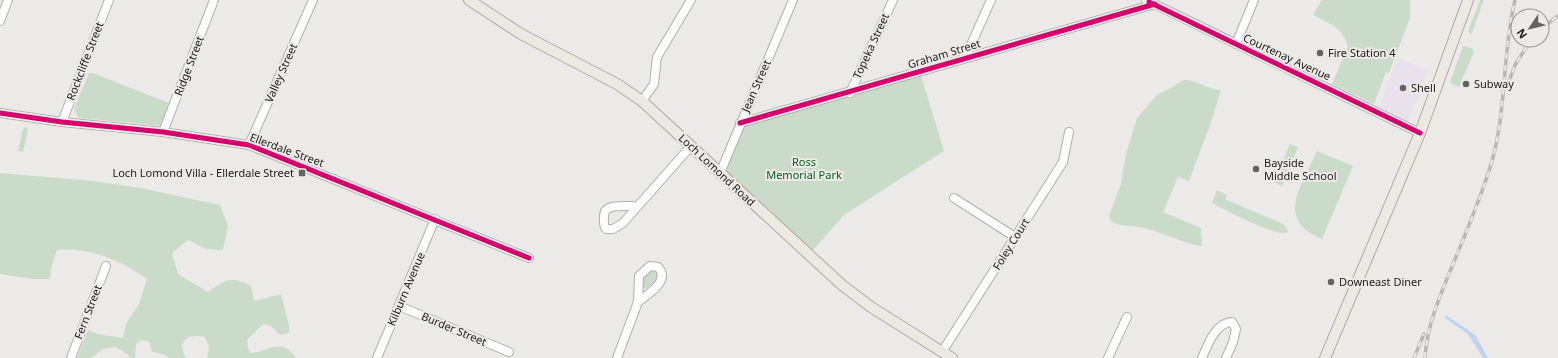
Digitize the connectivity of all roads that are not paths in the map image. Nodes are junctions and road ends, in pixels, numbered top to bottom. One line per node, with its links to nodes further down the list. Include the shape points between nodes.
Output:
1 (8, 0): 14 (street)
2 (109, 0): 20 (street, Rockcliffe Street)
3 (214, 0): 22 (street, Ridge Street)
4 (313, 0): 25 (street, Valley Street)
5 (469, 0): 18 (main road, Loch Lomond Road, via 521,34 617,84)
6 (793, 0): 21 (street, Jean Street)
7 (893, 0): 17 (street, Topeka Street)
8 (991, 0): 16 (street)
9 (1146, 0): 13 (street, Courtenay Avenue)
10 (1254, 0): 15 (street)
11 (1468, 0): 24 (main road)
12 (686, 2): 18 (street, via 657,57 654,84)
13 (1155, 4): 15 (street, Courtenay Avenue); 16 (street, Graham Street)
14 (0, 21)
15 (1236, 44): 24 (street, Courtenay Avenue)
16 (964, 58): 17 (street, Graham Street)
17 (850, 93): 21 (street, Graham Street)
18 (642, 101): 26 (main road, Loch Lomond Road)
19 (0, 113): 20 (street, Ellerdale Street)
20 (62, 122): 22 (street, Ellerdale Street)
21 (740, 123): 27 (street, Jean Street)
22 (163, 132): 25 (street, Ellerdale Street)
23 (1069, 132): 31 (street, Foley Court, via 1062,162)
24 (1420, 133): 46 (main road)
25 (249, 145): 30 (street, Ellerdale Street)
26 (691, 146): 27 (main road, Loch Lomond Road); 29 (street)
27 (720, 173): 38 (main road, Loch Lomond Road, via 842,285)
28 (954, 198): 31 (street)
29 (638, 206)
30 (435, 220): 32 (street, Ellerdale Street); 35 (street, Kilburn Avenue)
31 (1015, 237): 38 (street, Foley Court)
32 (529, 258)
33 (106, 266): 39 (street, Fern Street)
34 (638, 302): 41 (street)
35 (399, 306): 37 (street, Burder Street); 40 (street, Kilburn Avenue)
36 (1127, 317): 43 (street)
37 (509, 352)
38 (942, 352): 42 (main road, Loch Lomond Road)
39 (71, 358)
40 (377, 358)
41 (617, 358)
42 (952, 358)
43 (1108, 358)
44 (1202, 358): 45 (street, via 1219,328 1232,322 1236,334)
45 (1226, 358)
46 (1325, 358)

